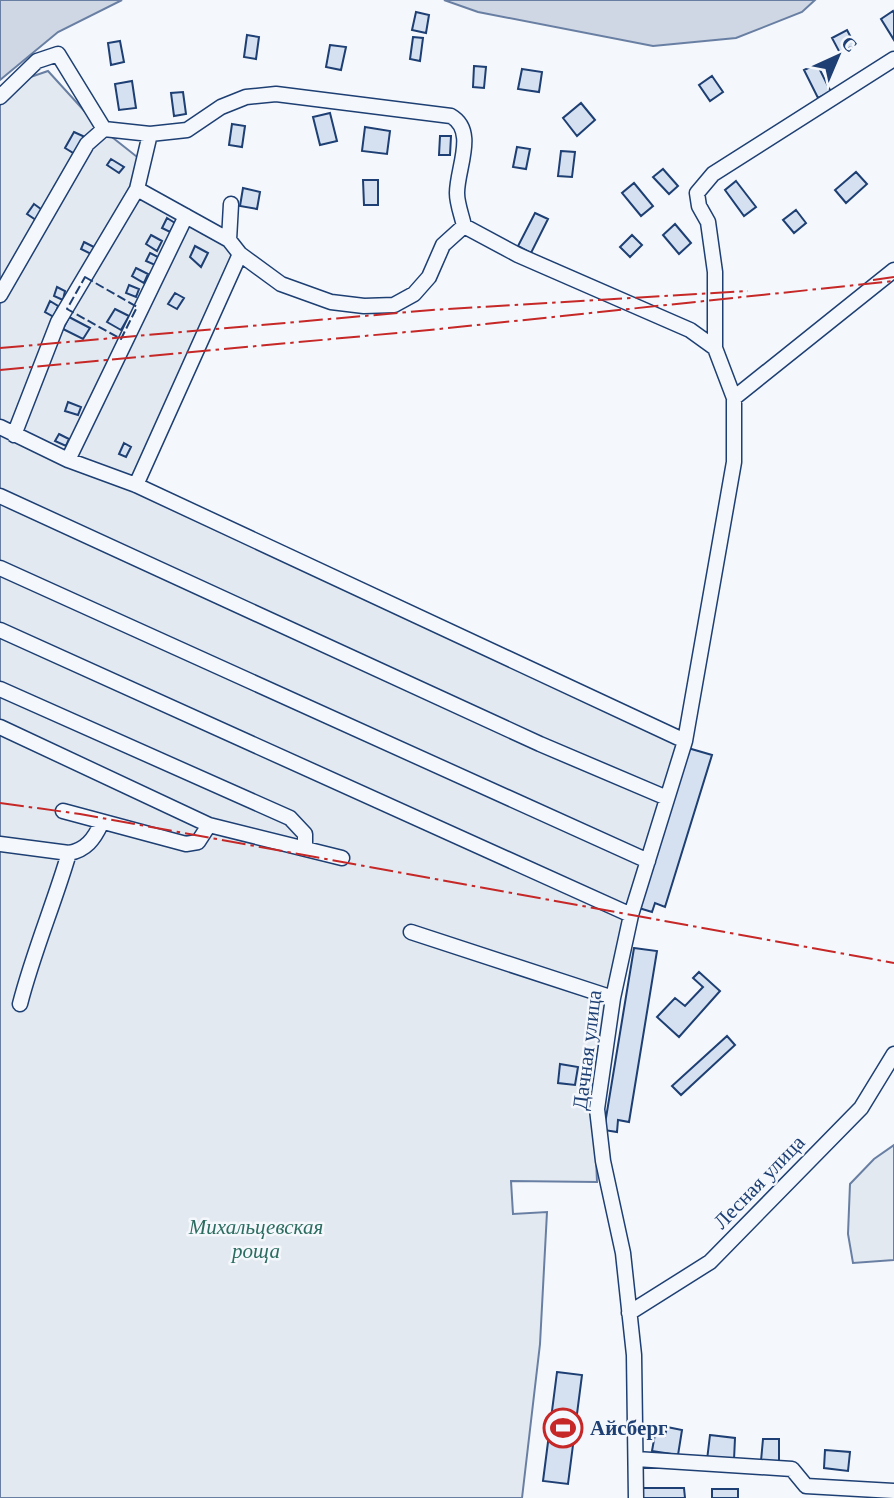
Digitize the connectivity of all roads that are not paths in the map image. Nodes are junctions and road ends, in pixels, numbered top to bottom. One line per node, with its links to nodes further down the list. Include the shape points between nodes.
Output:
1 (894, 59): 13 (street, Дачная улица, via 702,184 697,193 708,222 715,272)
2 (0, 97): 3 (street, via 37,61 58,54)
3 (104, 129): 4 (street); 12 (street, via 87,144)
4 (150, 134): 5 (street); 8 (street, via 187,130 220,107 247,97 276,94 451,116 461,123 465,134 457,194)
5 (137, 189): 7 (street); 16 (street, via 58,323)
6 (232, 204): 9 (street)
7 (186, 216): 9 (street); 17 (street)
8 (464, 226): 10 (street, via 443,245 429,277 414,294 394,305 331,302 281,284); 13 (street, via 518,256 690,330)
9 (229, 240): 10 (street)
10 (240, 254): 18 (street)
11 (894, 270): 14 (street)
12 (0, 295)
13 (716, 348): 14 (street, Дачная улица)
14 (734, 398): 24 (street, Дачная улица, via 734,461)
15 (0, 427): 16 (street)
16 (14, 435): 17 (street)
17 (68, 460): 18 (street)
18 (136, 485): 24 (street)
19 (0, 496): 25 (street)
20 (0, 568): 33 (street)
21 (0, 630): 34 (street)
22 (0, 689): 30 (street, via 290,818 305,834)
23 (0, 727): 28 (street)
24 (685, 741): 25 (street, Дачная улица)
25 (667, 798): 33 (street, Дачная улица)
26 (63, 811): 27 (street)
27 (101, 824): 28 (street, via 190,845 201,839); 31 (street, via 85,847)
28 (209, 825): 30 (street)
29 (0, 844): 31 (street)
30 (305, 849): 32 (street)
31 (69, 853): 37 (street)
32 (341, 859)
33 (648, 861): 34 (street, Дачная улица)
34 (631, 915): 36 (street, Дачная улица)
35 (411, 932): 36 (street)
36 (613, 998): 39 (street, Дачная улица, via 597,1109)
37 (20, 1004)
38 (894, 1054): 39 (street, Лесная улица, via 861,1108 710,1262)
39 (629, 1313): 40 (street, Дачная улица)
40 (636, 1459): 41 (street, via 792,1469 806,1486); 42 (street, Дачная улица)
41 (894, 1490)
42 (636, 1498)

